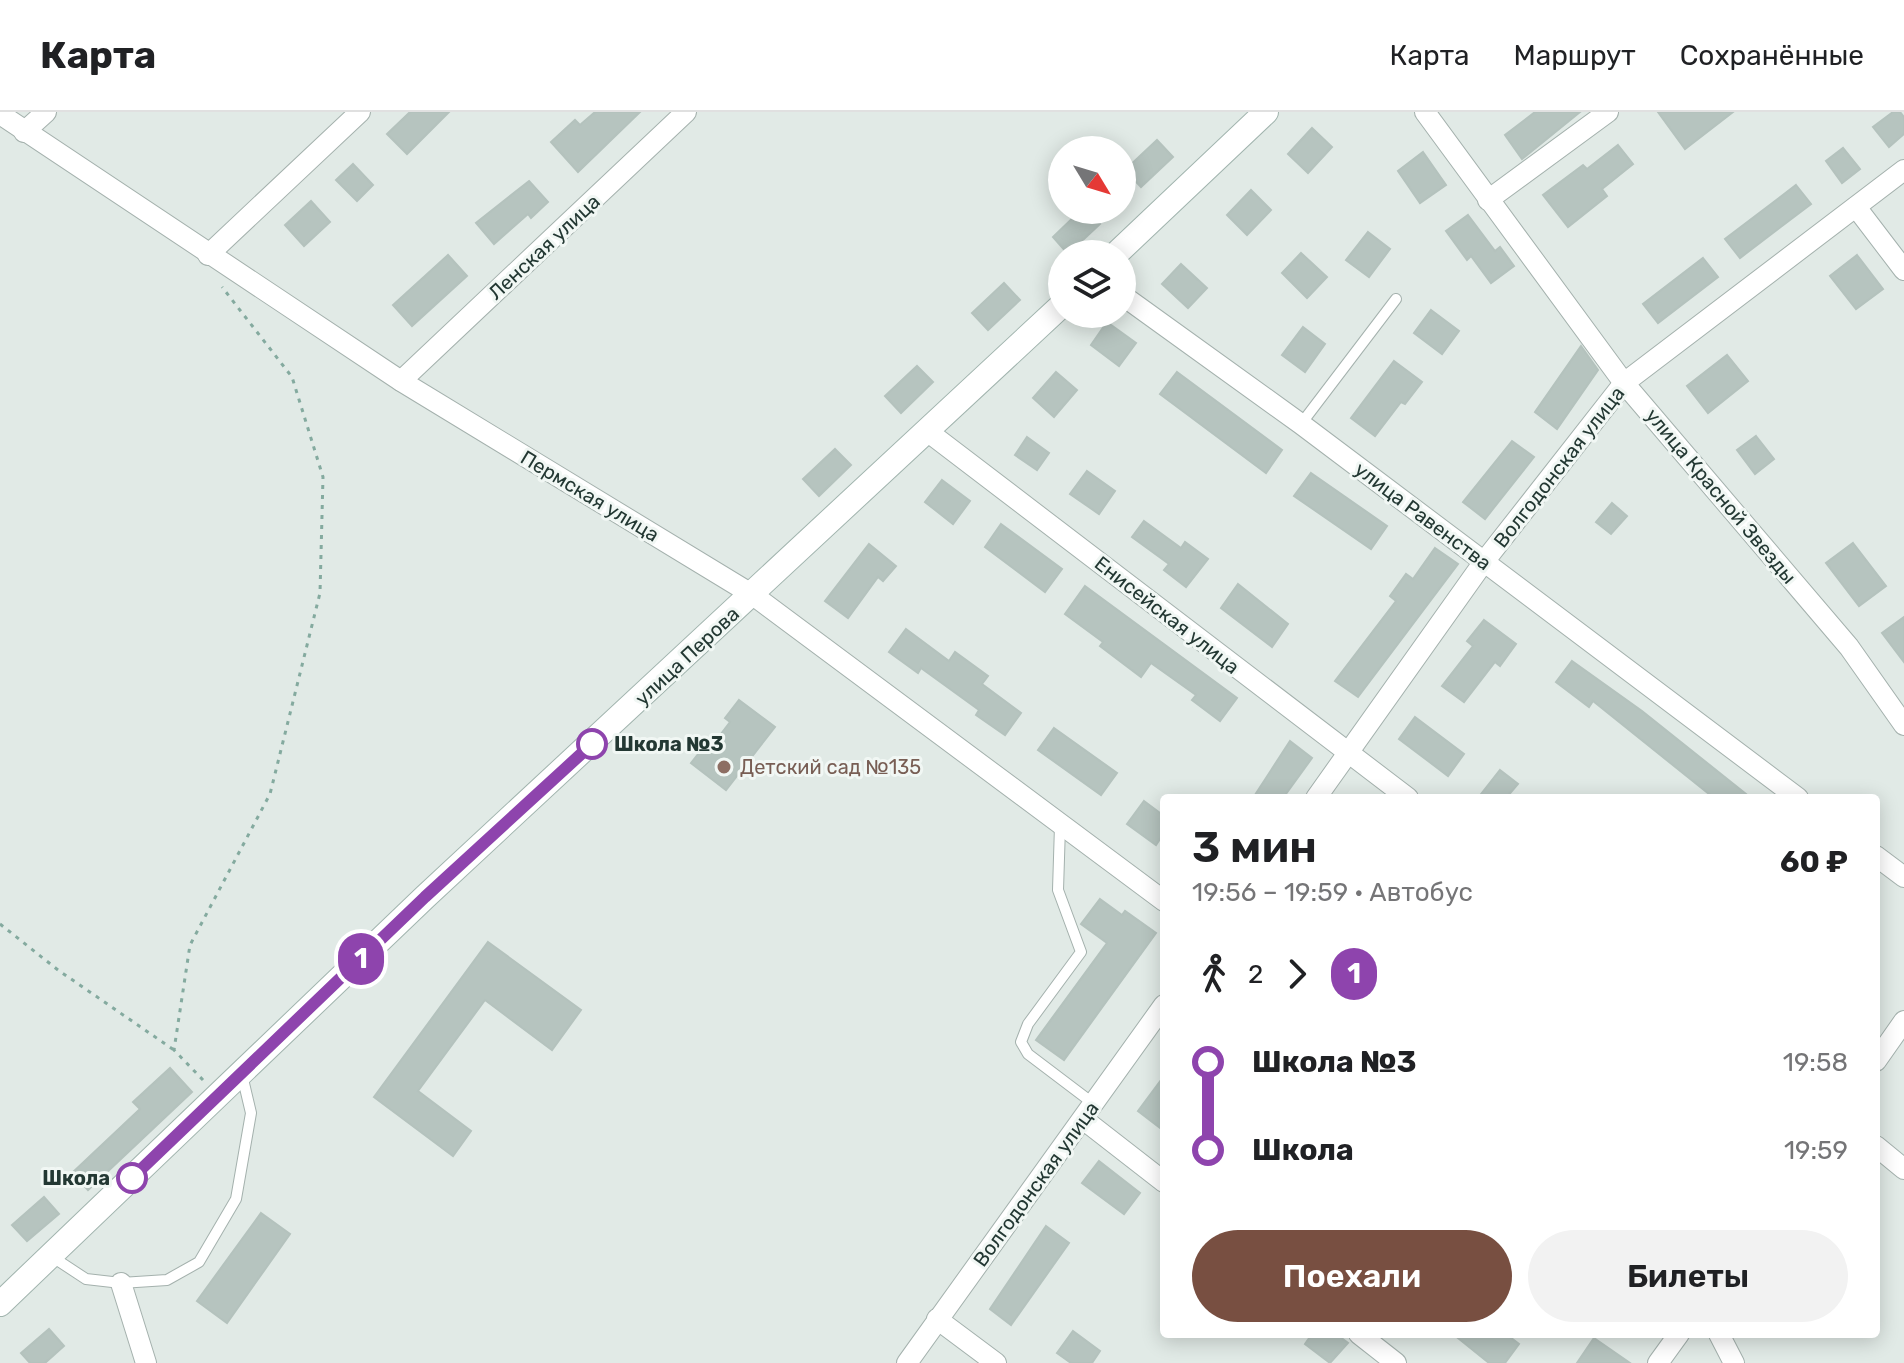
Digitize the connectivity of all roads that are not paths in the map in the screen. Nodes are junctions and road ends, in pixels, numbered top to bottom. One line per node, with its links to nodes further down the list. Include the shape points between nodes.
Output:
1 (46, 112): 8 (street)
2 (360, 112): 13 (street)
3 (686, 112): 18 (street, Ленская улица)
4 (1266, 112): 12 (main road)
5 (1425, 112): 10 (street, улица Красной Звезды)
6 (1608, 112): 10 (street)
7 (0, 114): 8 (street, Пермская улица)
8 (24, 132): 13 (street, Пермская улица)
9 (1904, 170): 11 (street, Волгодонская улица)
10 (1488, 200): 19 (street, улица Красной Звезды)
11 (1856, 207): 14 (street); 19 (street, Волгодонская улица)
12 (1131, 240)
13 (216, 260): 18 (street, Пермская улица)
14 (1904, 270)
15 (1396, 299): 20 (lane)
16 (1136, 305): 20 (street, улица Равенства)
17 (1048, 318): 21 (main road, улица Перова)
18 (401, 381): 23 (street, Пермская улица)
19 (1624, 383): 22 (street, Волгодонская улица); 24 (street, улица Красной Звезды, via 1849,647)
20 (1301, 424): 22 (street, улица Равенства)
21 (927, 431): 23 (main road, улица Перова); 25 (street, Енисейская улица)
22 (1483, 563): 25 (street, Волгодонская улица); 28 (street, улица Равенства)
23 (753, 595): 29 (street, Пермская улица); 36 (main road, улица Перова)
24 (1904, 725)
25 (1348, 754): 26 (street, Волгодонская улица); 27 (street, Енисейская улица)
26 (1319, 794)
27 (1403, 794)
28 (1793, 794)
29 (1061, 824): 32 (street, Пермская улица); 37 (lane, via 1058,890 1081,952 1028,1024 1021,1042)
30 (1880, 859): 31 (street)
31 (1904, 877)
32 (1160, 898)
33 (1160, 1011): 37 (street, Волгодонская улица)
34 (1904, 1021): 35 (street)
35 (1880, 1055)
36 (242, 1073): 41 (main road, улица Перова); 42 (lane, via 251,1113 236,1199 199,1262 167,1280)
37 (1089, 1112): 40 (street); 44 (street, Волгодонская улица)
38 (1880, 1149): 39 (street)
39 (1904, 1169)
40 (1160, 1178)
41 (51, 1256): 42 (lane, via 86,1279); 43 (main road, улица Перова)
42 (121, 1283): 48 (street)
43 (0, 1304)
44 (937, 1319): 49 (street, Волгодонская улица); 50 (street)
45 (1364, 1338): 51 (street)
46 (1676, 1338): 52 (street)
47 (1721, 1338): 53 (street)
48 (146, 1363)
49 (907, 1363)
50 (996, 1363)
51 (1396, 1363)
52 (1658, 1363)
53 (1734, 1363)

